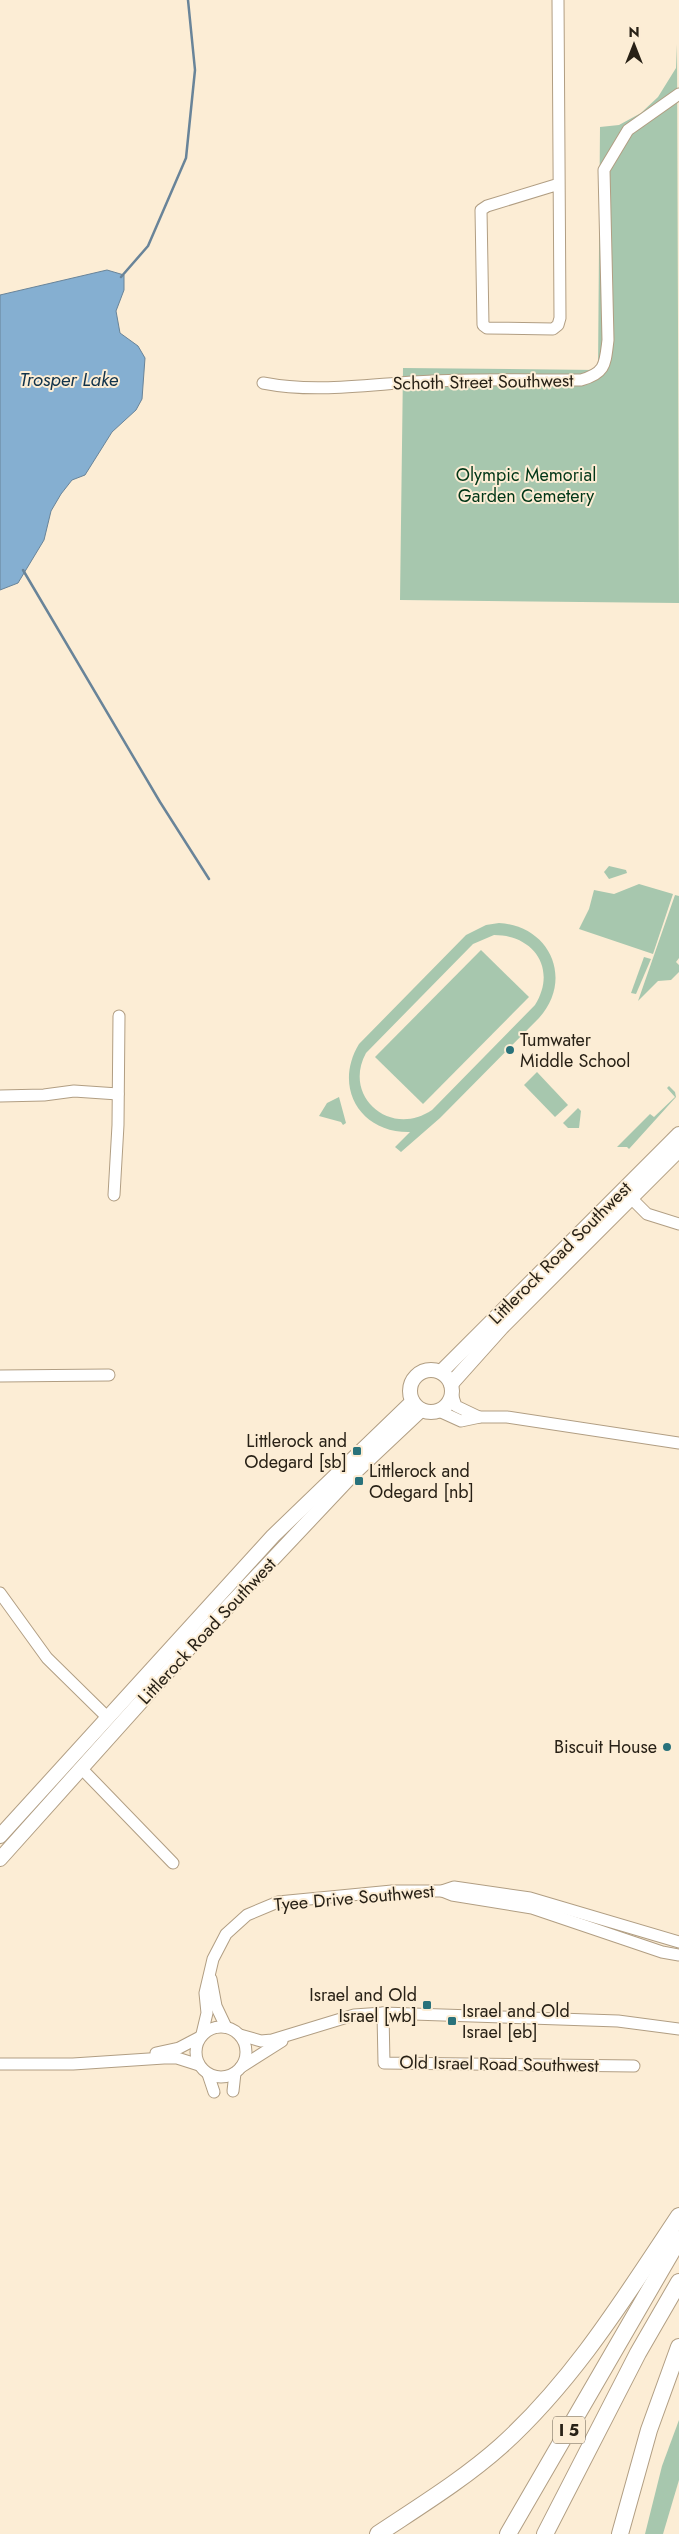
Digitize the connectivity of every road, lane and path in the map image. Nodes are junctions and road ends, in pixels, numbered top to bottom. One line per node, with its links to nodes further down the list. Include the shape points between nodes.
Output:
1 (558, 0): 3 (street)
2 (679, 94): 4 (street, Schoth Street Southwest, via 628,130 604,170 608,340 605,365 595,376 581,380 432,381 328,388 289,388)
3 (559, 184): 3 (street, via 558,325 553,329 487,328 483,325 482,210)
4 (263, 383)
5 (120, 1016): 6 (street)
6 (118, 1094): 7 (street, via 74,1091); 10 (street)
7 (0, 1096)
8 (679, 1134): 13 (main road, Littlerock Road Southwest)
9 (679, 1150): 11 (main road, Littlerock Road Southwest)
10 (114, 1195)
11 (631, 1198): 12 (street, via 648,1214); 16 (main road, Littlerock Road Southwest, via 502,1327)
12 (679, 1224)
13 (441, 1372): 16 (main road); 17 (main road, via 428,1370 415,1376 409,1388)
14 (109, 1375): 15 (street)
15 (0, 1376)
16 (452, 1389): 18 (main road, Littlerock Road Southwest, via 445,1407); 19 (street, via 456,1406)
17 (416, 1406): 18 (main road, via 430,1412); 22 (main road, Littlerock Road Southwest, via 272,1536); 23 (main road, Littlerock Road Southwest)
18 (439, 1411): 19 (street, via 461,1421)
19 (480, 1417): 20 (street, via 507,1417)
20 (679, 1443)
21 (0, 1593): 22 (street, via 47,1658)
22 (107, 1717): 24 (main road, Littlerock Road Southwest)
23 (81, 1768): 25 (main road, Littlerock Road Southwest); 26 (street)
24 (0, 1836)
25 (0, 1859)
26 (173, 1863)
27 (442, 1891): 28 (street, Tyee Drive Southwest, via 454,1887 530,1898); 29 (street, Tyee Drive Southwest, via 532,1908); 30 (street, Tyee Drive Southwest, via 392,1891 278,1902 261,1907 247,1914 226,1934)
28 (679, 1942)
29 (679, 1955)
30 (210, 1972): 32 (street, Tyee Drive Southwest, via 216,2006); 35 (street, Tyee Drive Southwest, via 205,1993 206,2023)
31 (383, 2013): 33 (street, via 618,2021); 34 (street, via 354,2015); 40 (street, Old Israel Road Southwest, via 384,2063)
32 (226, 2027): 35 (street, via 217,2026); 36 (street)
33 (679, 2029)
34 (296, 2032): 36 (street, via 261,2041); 41 (street)
35 (201, 2035): 37 (street, via 178,2048); 39 (street, via 195,2049)
36 (240, 2035): 41 (street, via 246,2051)
37 (130, 2060): 38 (street); 39 (street, via 178,2058)
38 (0, 2064)
39 (199, 2065): 42 (street)
40 (634, 2066)
41 (238, 2070): 42 (street, via 220,2077); 43 (street)
42 (208, 2074): 44 (street)
43 (233, 2091)
44 (214, 2092)
45 (679, 2216): 49 (highway, via 595,2340 539,2409 478,2464)
46 (679, 2240): 50 (highway, I 5)
47 (679, 2282): 51 (highway, I 5)
48 (679, 2346): 52 (highway, via 649,2430)
49 (378, 2534)
50 (508, 2534)
51 (545, 2534)
52 (620, 2534)

